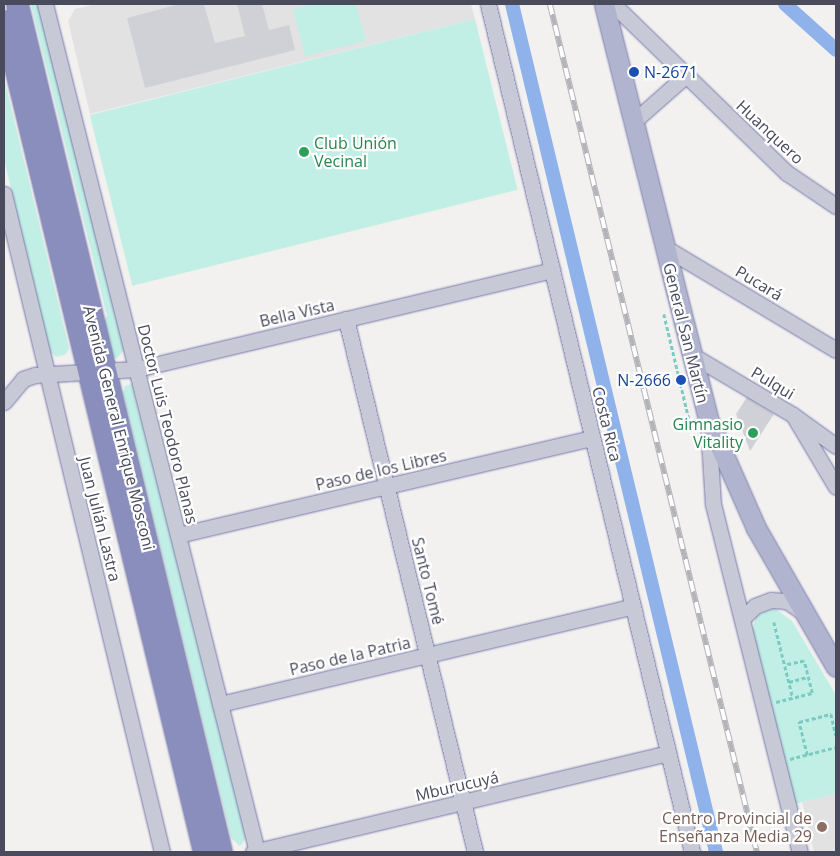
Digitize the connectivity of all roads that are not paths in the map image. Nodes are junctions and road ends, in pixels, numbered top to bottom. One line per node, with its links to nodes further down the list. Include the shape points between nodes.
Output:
1 (17, 4): 17 (highway, Avenida General Enrique Mosconi)
2 (45, 4): 16 (street, Doctor Luis Teodoro Planas)
3 (488, 4): 12 (street, Costa Rica)
4 (604, 4): 8 (main road, General San Martín)
5 (612, 4): 7 (street, Huanquero)
6 (4, 21): 17 (highway, Avenida General Enrique Mosconi)
7 (685, 76): 8 (street); 10 (street, Huanquero, via 787,173)
8 (633, 122): 11 (main road, General San Martín)
9 (4, 194): 18 (street, Juan Julián Lastra)
10 (836, 206)
11 (664, 247): 14 (street, Pucará); 15 (main road, General San Martín)
12 (552, 270): 13 (street, Bella Vista); 22 (street, Costa Rica)
13 (346, 319): 16 (street, Bella Vista); 24 (street, Santo Tomé)
14 (836, 350)
15 (690, 354): 20 (street, Pulqui); 21 (main road, General San Martín)
16 (137, 369): 17 (street, Bella Vista); 26 (street, Doctor Luis Teodoro Planas)
17 (97, 371): 18 (street, Bella Vista); 36 (highway, Avenida General Enrique Mosconi); 37 (highway, Avenida General Enrique Mosconi)
18 (47, 374): 19 (street, Bella Vista, via 22,379); 35 (street, Juan Julián Lastra)
19 (4, 402)
20 (793, 415): 23 (street, Pulqui); 25 (street)
21 (708, 419): 28 (main road, General San Martín, via 742,500); 29 (street, via 710,488)
22 (592, 438): 24 (street, Paso de los Libres); 27 (street, Costa Rica)
23 (836, 446)
24 (387, 486): 26 (street, Paso de los Libres); 30 (street, Santo Tomé)
25 (836, 488)
26 (178, 535): 32 (street, Doctor Luis Teodoro Planas)
27 (633, 606): 30 (street, Paso de la Patria); 33 (street, Costa Rica)
28 (804, 613): 29 (street, via 788,601 771,600 755,606); 31 (main road, General San Martín)
29 (742, 620): 41 (street)
30 (428, 655): 32 (street, Paso de la Patria); 34 (street, Santo Tomé)
31 (836, 667)
32 (220, 704): 38 (street, Doctor Luis Teodoro Planas)
33 (668, 754): 34 (street, Mburucuyá); 40 (street, Costa Rica)
34 (463, 802): 38 (street, Mburucuyá); 39 (street, Santo Tomé)
35 (162, 852)
36 (204, 852)
37 (221, 852)
38 (256, 852)
39 (476, 852)
40 (692, 852)
41 (800, 852)

